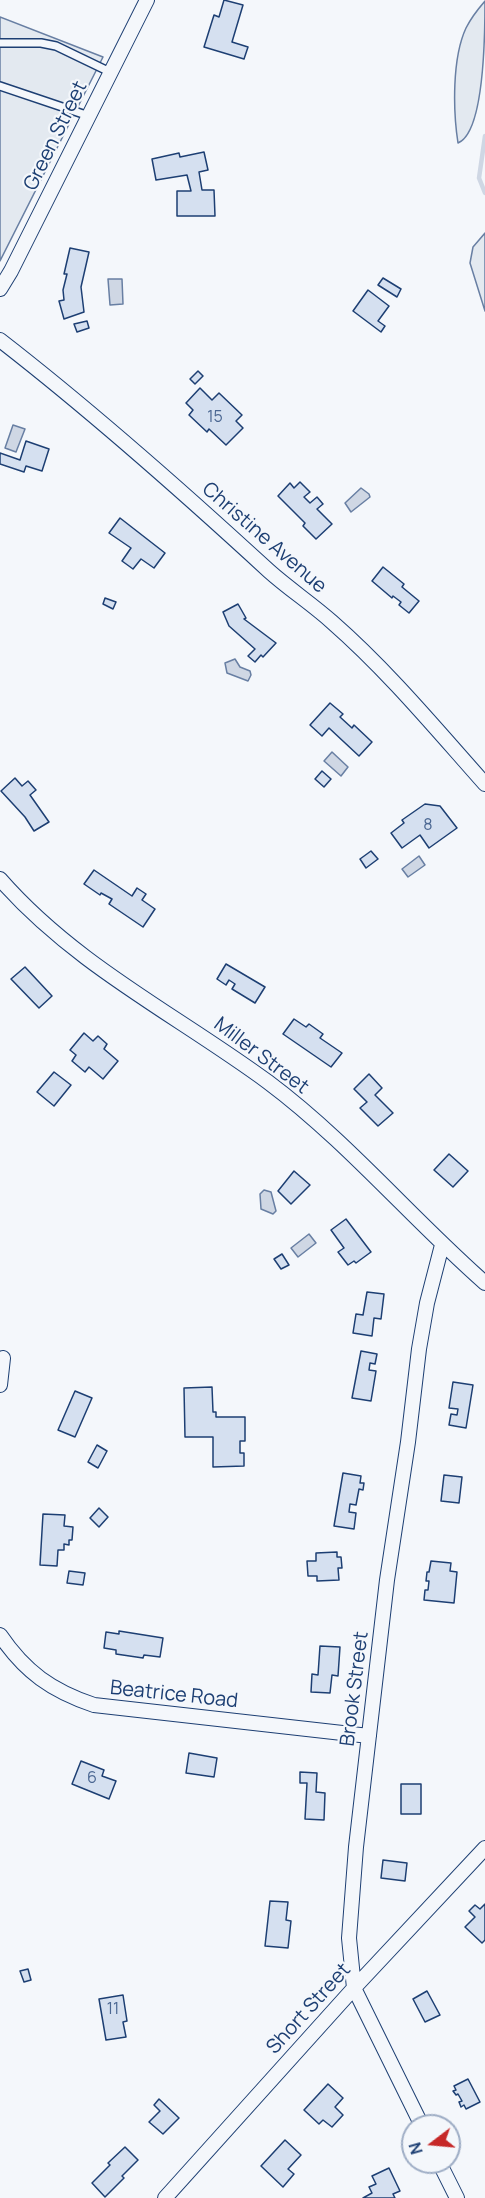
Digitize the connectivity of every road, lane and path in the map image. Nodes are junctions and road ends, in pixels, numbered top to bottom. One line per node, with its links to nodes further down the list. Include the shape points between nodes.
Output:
1 (147, 0): 3 (street, Green Street)
2 (0, 43): 3 (lane, via 56,46)
3 (110, 72): 5 (street, Green Street)
4 (0, 86): 5 (lane)
5 (89, 116): 6 (street, Green Street)
6 (0, 289)
7 (0, 340): 8 (street, Christine Avenue, via 332,622 395,682)
8 (485, 784)
9 (0, 879): 10 (street, Miller Street, via 85,959 269,1083 342,1146)
10 (442, 1245): 11 (street, Miller Street); 15 (street, Brook Street, via 419,1349)
11 (485, 1283)
12 (3, 1358): 13 (street)
13 (0, 1385)
14 (0, 1635): 15 (street, Beatrice Road, via 23,1664 48,1685 94,1705)
15 (369, 1736): 17 (street, Brook Street, via 349,1938)
16 (485, 1848): 17 (street, Short Street)
17 (354, 1988): 18 (street, Brook Street); 20 (street, Short Street)
18 (416, 2114)
19 (445, 2174): 21 (street)
20 (165, 2198)
21 (457, 2198)

